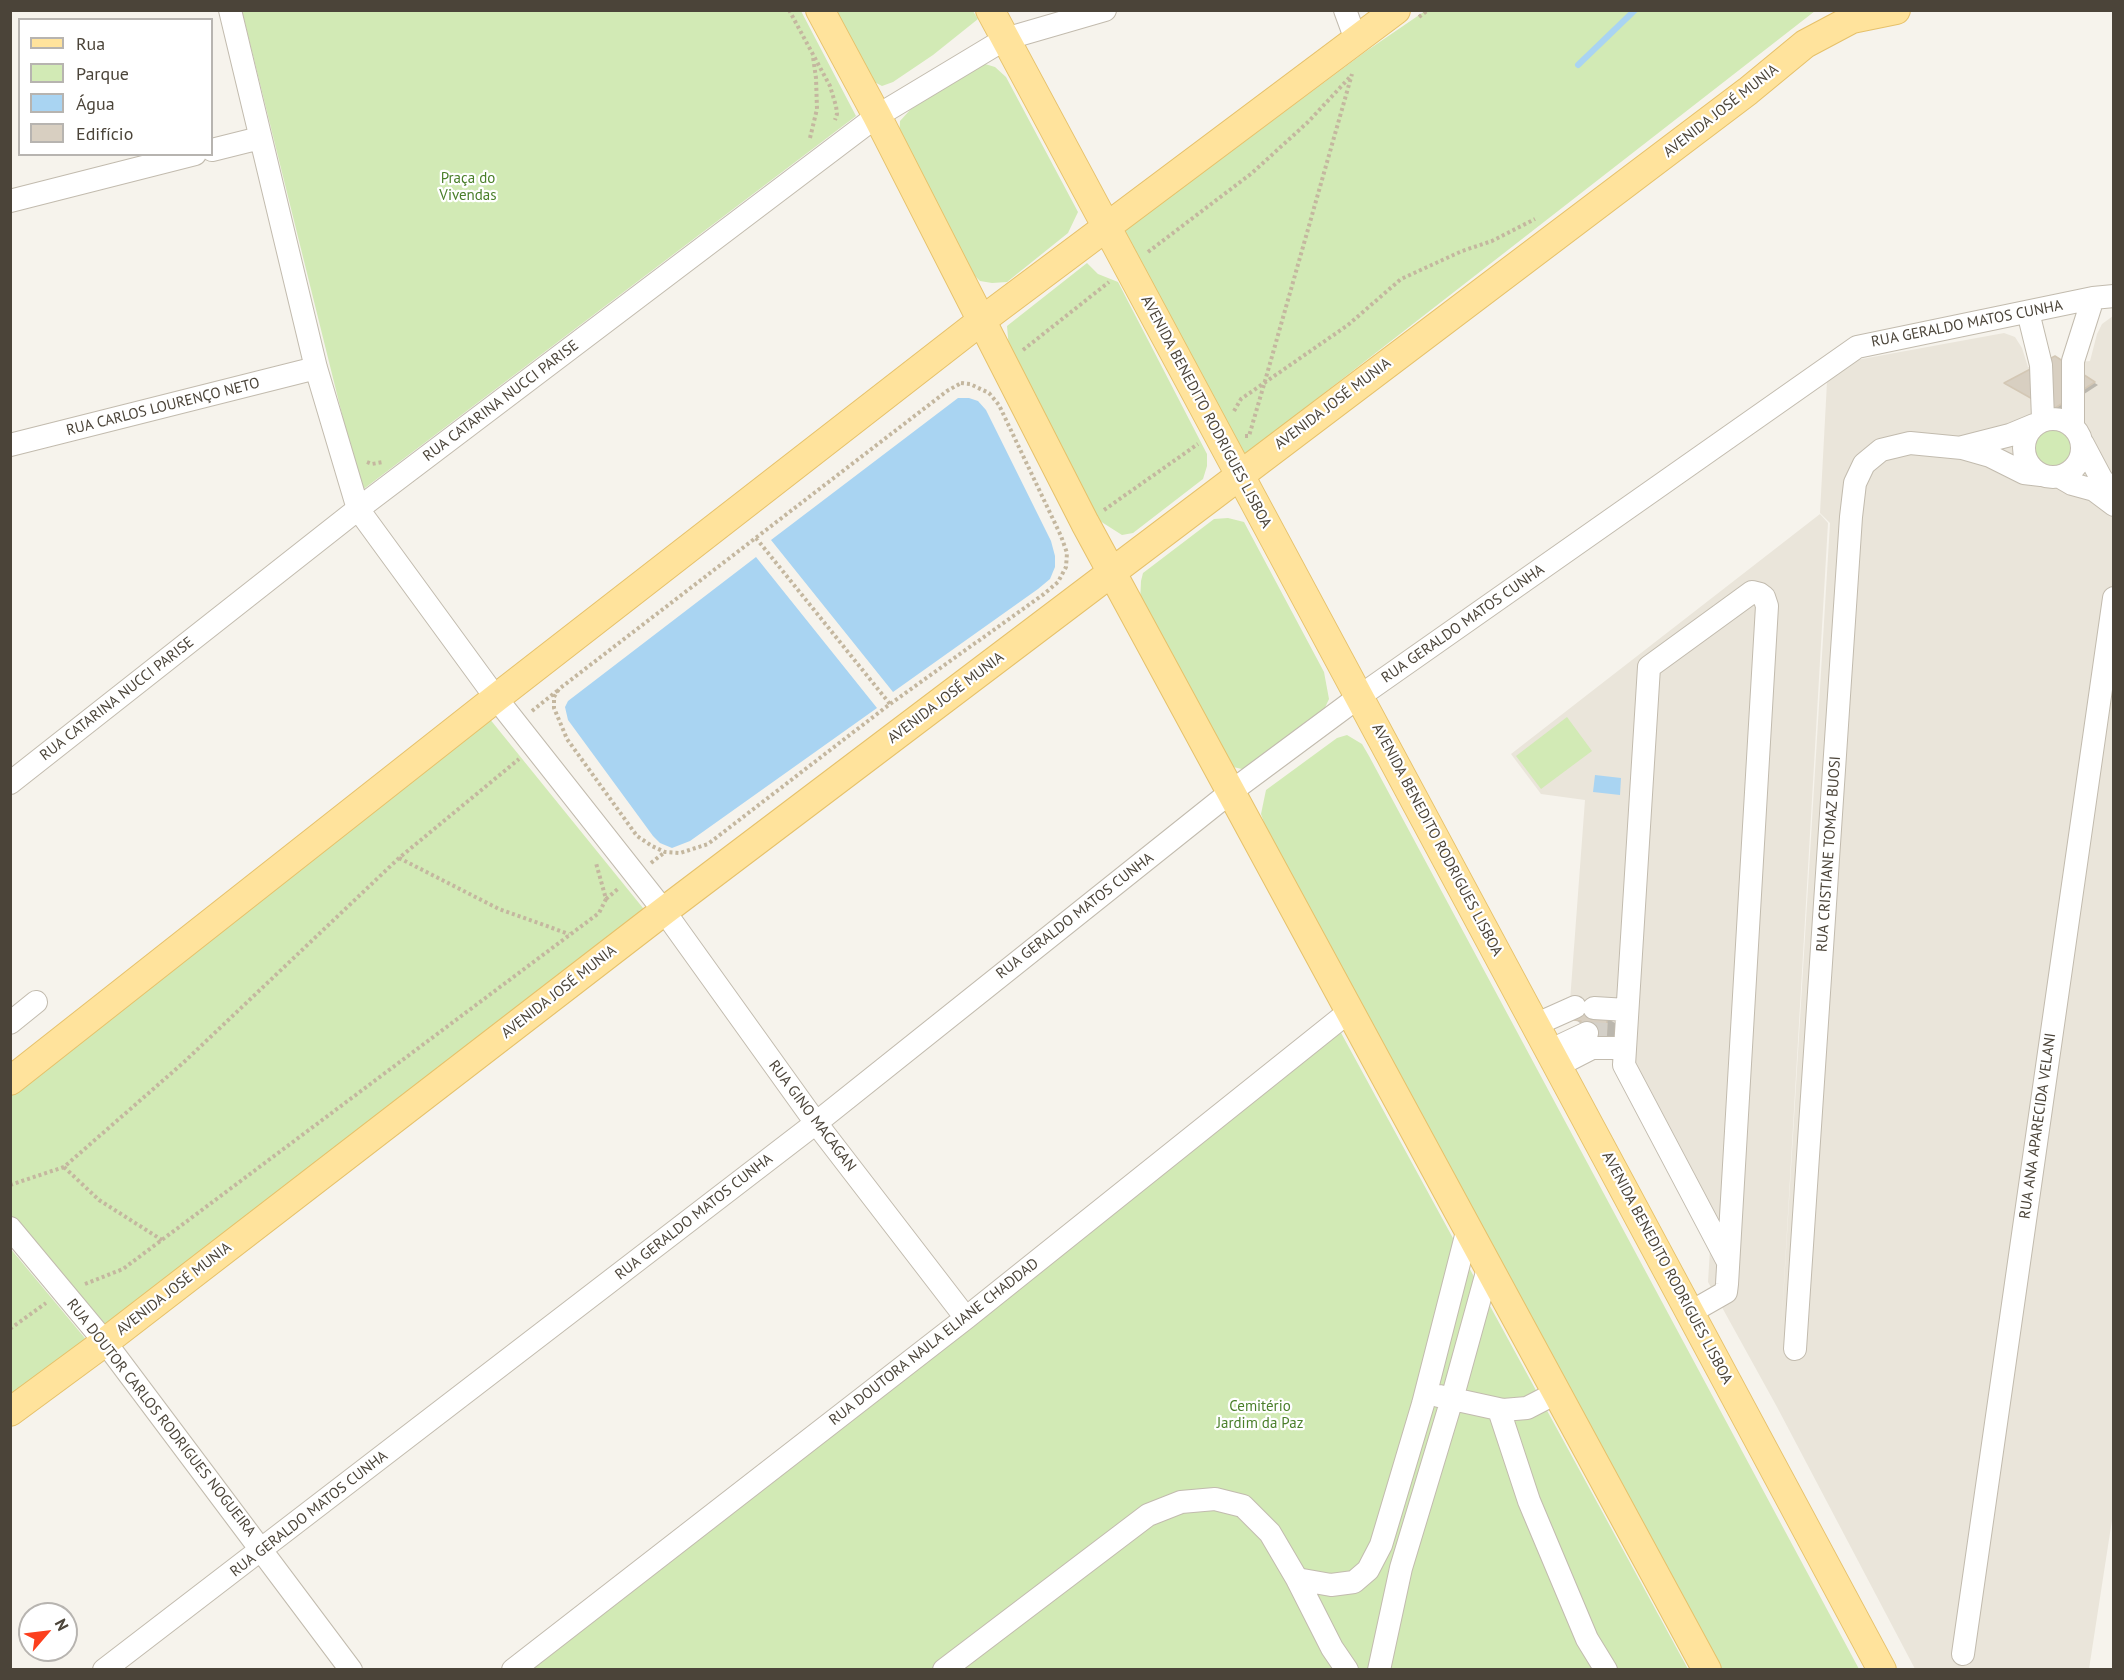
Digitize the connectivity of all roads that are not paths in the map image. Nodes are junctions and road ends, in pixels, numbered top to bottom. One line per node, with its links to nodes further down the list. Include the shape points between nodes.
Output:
1 (230, 10): 11 (street, RUA GINO MACAGAN)
2 (820, 10): 10 (main road)
3 (990, 10): 8 (main road, AVENIDA BENEDITO RODRIGUES LISBOA)
4 (1105, 10): 8 (street, RUA CATARINA NUCCI PARISE)
5 (1345, 10): 9 (street)
6 (1896, 10): 26 (main road, AVENIDA JOSÉ MUNIA, via 1852,19 1805,44)
7 (1403, 17): 9 (main road)
8 (1005, 39): 10 (street, RUA CATARINA NUCCI PARISE); 15 (main road, AVENIDA BENEDITO RODRIGUES LISBOA)
9 (1357, 53): 15 (main road)
10 (877, 116): 18 (main road); 30 (street, RUA CATARINA NUCCI PARISE)
11 (260, 138): 12 (street); 21 (street, RUA GINO MACAGAN)
12 (213, 150)
13 (187, 156): 14 (street)
14 (10, 201)
15 (1107, 227): 18 (main road); 26 (main road, AVENIDA BENEDITO RODRIGUES LISBOA, via 1223,427)
16 (2103, 297): 17 (street, RUA GERALDO MATOS CUNHA); 20 (street)
17 (2028, 312): 19 (street); 33 (street, RUA GERALDO MATOS CUNHA, via 1857,347)
18 (981, 321): 31 (main road); 34 (main road)
19 (2040, 358): 20 (street); 22 (street)
20 (2073, 358): 23 (street)
21 (316, 368): 24 (street, RUA CARLOS LOURENÇO NETO); 30 (street, RUA GINO MACAGAN)
22 (2038, 422): 23 (street, via 2064,420); 25 (street, RUA CRISTIANE TOMAZ BUOSI, via 2010,435); 27 (street, via 2026,434 2025,457 2031,468)
23 (2078, 435): 27 (street, via 2082,455 2077,465 2069,473); 28 (street)
24 (10, 445)
25 (1962, 448): 27 (street, RUA CRISTIANE TOMAZ BUOSI, via 2024,472); 56 (street, RUA CRISTIANE TOMAZ BUOSI, via 1910,443 1881,450 1864,464 1855,483)
26 (1240, 475): 31 (main road, AVENIDA JOSÉ MUNIA); 33 (main road, AVENIDA BENEDITO RODRIGUES LISBOA)
27 (2050, 476): 29 (street, via 2094,490)
28 (2114, 495)
29 (2114, 505)
30 (358, 509): 34 (street, RUA GINO MACAGAN); 35 (street, RUA CATARINA NUCCI PARISE)
31 (1113, 571): 36 (main road); 37 (main road, AVENIDA JOSÉ MUNIA)
32 (2114, 598): 64 (street, RUA ANA APARECIDA VELANI)
33 (1360, 696): 36 (street, RUA GERALDO MATOS CUNHA); 42 (main road, AVENIDA BENEDITO RODRIGUES LISBOA)
34 (495, 698): 37 (street, RUA GINO MACAGAN); 45 (main road)
35 (10, 783)
36 (1232, 791): 39 (main road); 46 (street, RUA GERALDO MATOS CUNHA)
37 (664, 911): 46 (street, RUA GINO MACAGAN); 55 (main road, AVENIDA JOSÉ MUNIA)
38 (36, 1002): 41 (street)
39 (1351, 1010): 50 (main road); 54 (street, RUA DOUTORA NAJLA ELIANE CHADDAD)
40 (1627, 1010): 42 (street, via 1584,1007); 43 (street); 47 (street, via 1649,667 1747,594 1756,592 1764,597 1767,606)
41 (10, 1023)
42 (1537, 1024): 44 (main road, AVENIDA BENEDITO RODRIGUES LISBOA)
43 (1610, 1039): 44 (street); 48 (street)
44 (1555, 1057): 53 (main road, AVENIDA BENEDITO RODRIGUES LISBOA)
45 (10, 1081)
46 (816, 1123): 54 (street, RUA GINO MACAGAN); 62 (street, RUA GERALDO MATOS CUNHA)
47 (1731, 1215): 48 (street, via 1722,1226); 51 (street)
48 (1707, 1222): 51 (street)
49 (10, 1228): 55 (street, RUA DOUTOR CARLOS RODRIGUES NOGUEIRA)
50 (1468, 1228): 52 (main road); 57 (street)
51 (1728, 1262): 53 (street, via 1726,1292)
52 (1489, 1265): 58 (main road); 59 (street)
53 (1691, 1312): 73 (main road, AVENIDA BENEDITO RODRIGUES LISBOA)
54 (966, 1318): 67 (street, RUA DOUTORA NAJLA ELIANE CHADDAD)
55 (105, 1342): 61 (main road, AVENIDA JOSÉ MUNIA); 62 (street, RUA DOUTOR CARLOS RODRIGUES NOGUEIRA)
56 (1795, 1349)
57 (1426, 1392): 59 (street); 63 (street, via 1381,1545 1368,1570 1354,1582 1331,1585)
58 (1558, 1392): 60 (street, via 1527,1408); 72 (main road)
59 (1452, 1399): 60 (street); 70 (street, via 1401,1568)
60 (1499, 1410): 71 (street, via 1529,1501 1587,1639)
61 (10, 1412)
62 (262, 1550): 65 (street, RUA GERALDO MATOS CUNHA); 66 (street, RUA DOUTOR CARLOS RODRIGUES NOGUEIRA)
63 (1297, 1579): 68 (street, via 1269,1533 1243,1506 1215,1499 1181,1502 1148,1515); 69 (street)
64 (1963, 1654)
65 (104, 1670)
66 (351, 1670)
67 (513, 1670)
68 (944, 1670)
69 (1347, 1670)
70 (1379, 1670)
71 (1606, 1670)
72 (1707, 1670)
73 (1882, 1670)

